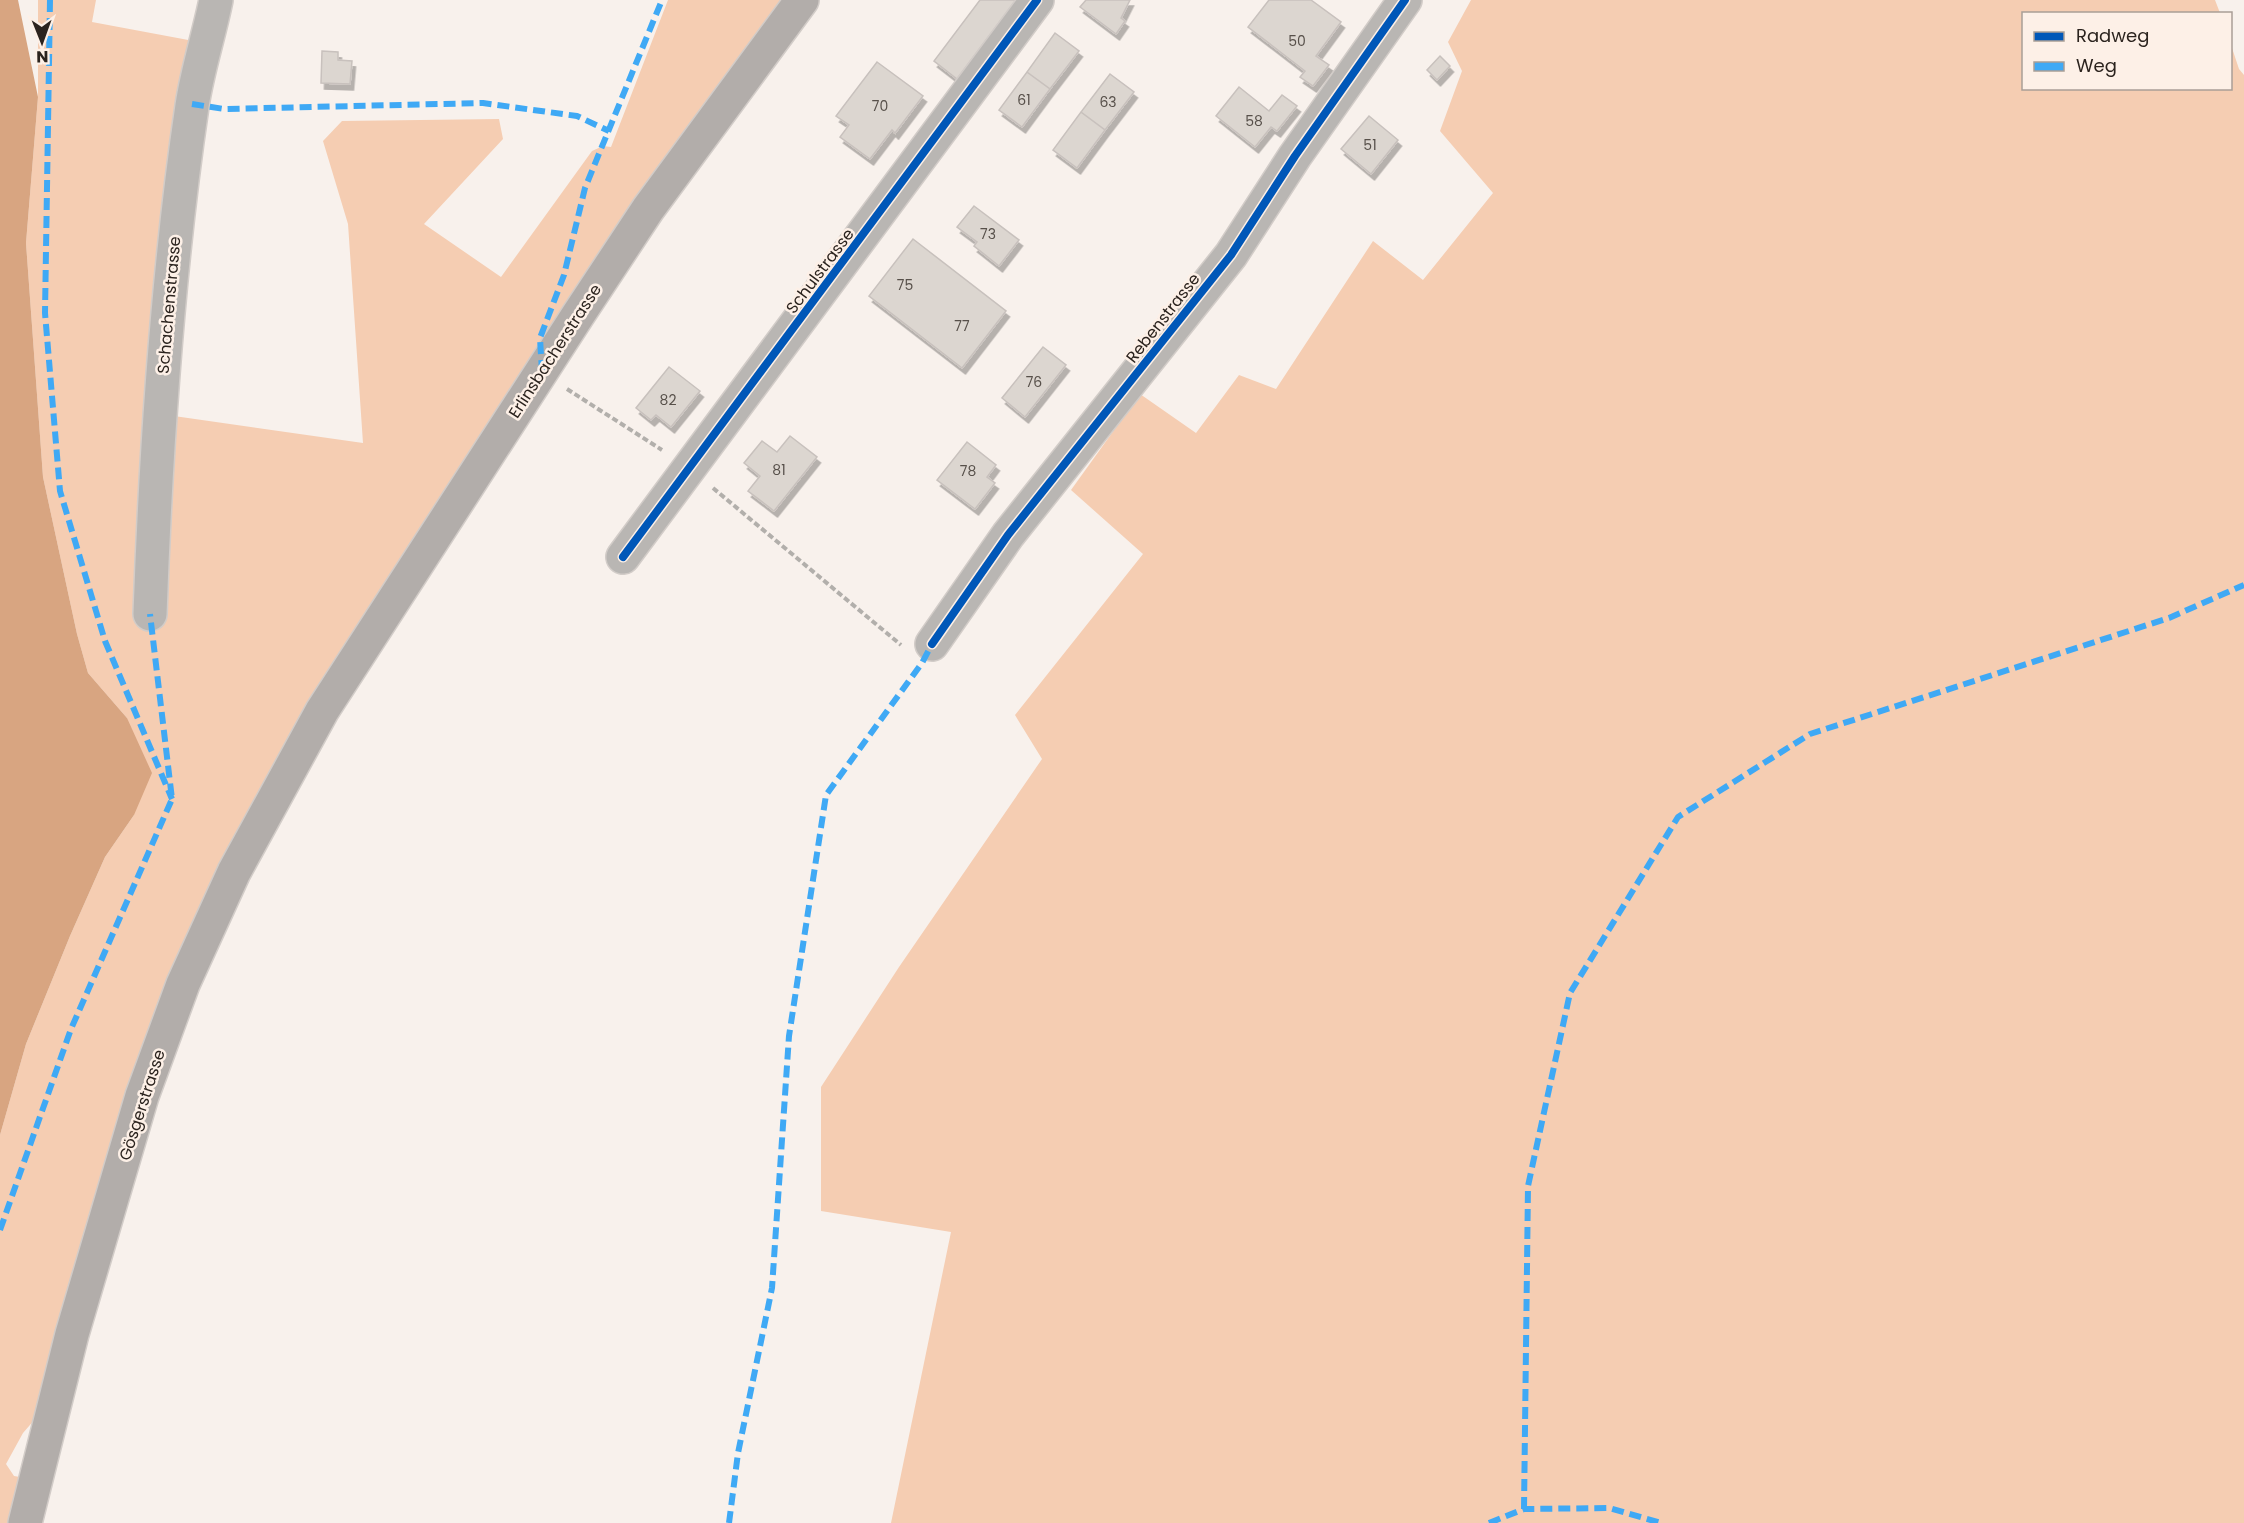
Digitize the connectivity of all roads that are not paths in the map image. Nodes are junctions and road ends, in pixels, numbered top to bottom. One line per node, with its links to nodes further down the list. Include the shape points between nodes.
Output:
1 (802, 0): 8 (main road, Erlinsbacherstrasse, via 648,209)
2 (1037, 0): 5 (street, Schulstrasse)
3 (1405, 0): 7 (street, Rebenstrasse, via 1231,255)
4 (214, 11): 6 (street, Schachenstrasse, via 192,104 172,260 155,462)
5 (624, 557)
6 (150, 614)
7 (918, 646)
8 (322, 711): 9 (main road, Gösgerstrasse, via 234,872 183,984 142,1096 72,1334)
9 (25, 1523)

